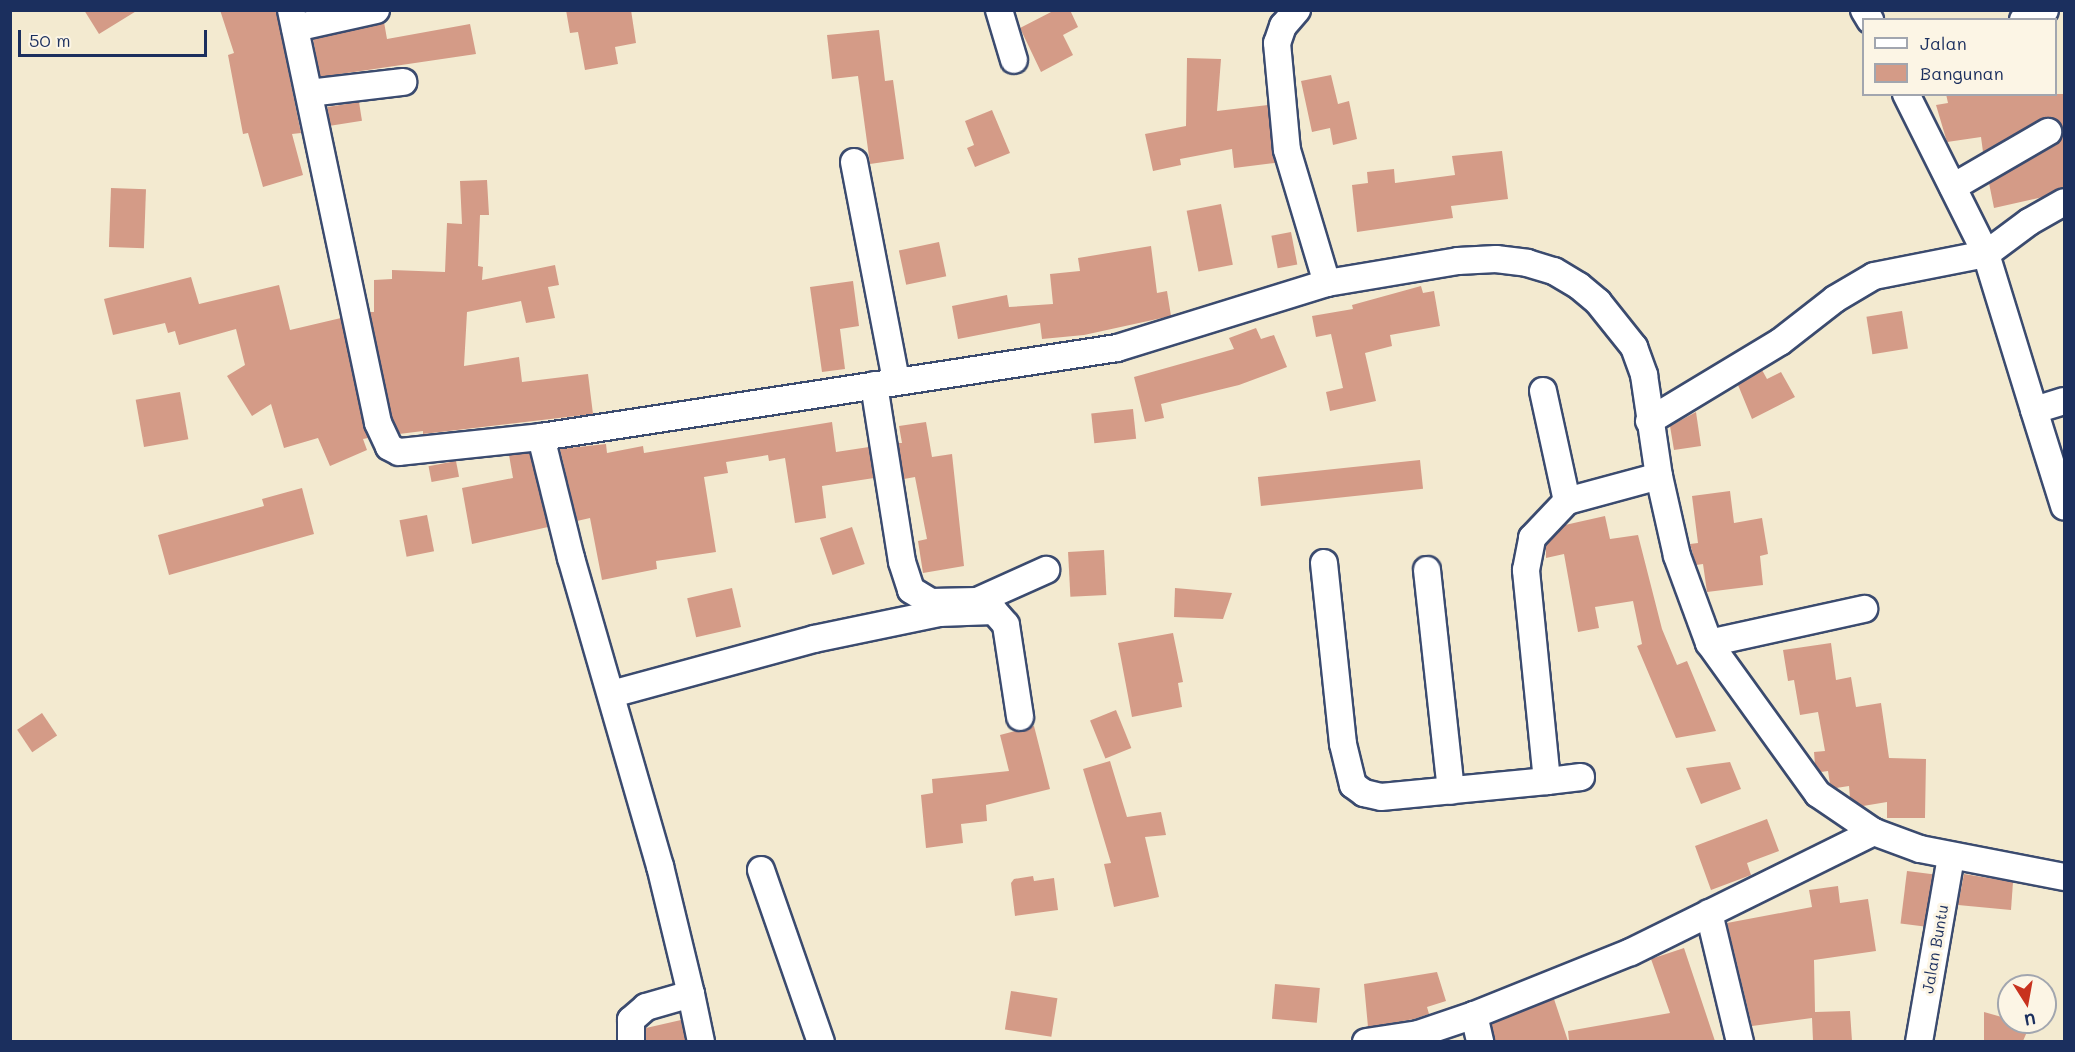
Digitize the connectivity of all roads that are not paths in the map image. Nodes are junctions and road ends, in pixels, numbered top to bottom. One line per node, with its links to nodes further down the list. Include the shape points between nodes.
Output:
1 (376, 10): 6 (street)
2 (999, 10): 7 (street)
3 (1297, 10): 16 (street, via 1283,26 1277,43 1287,150)
4 (2045, 10): 5 (street)
5 (2027, 18)
6 (293, 19): 9 (street)
7 (1014, 60)
8 (403, 82): 9 (street)
9 (309, 93): 22 (street, via 378,423 389,447 413,453)
10 (1906, 96): 13 (street)
11 (2048, 132): 13 (street)
12 (854, 162): 17 (street)
13 (1953, 187): 15 (street)
14 (2064, 202): 15 (street)
15 (1986, 254): 20 (street); 21 (street, via 1874,276 1834,299 1780,342)
16 (1327, 283): 17 (street, via 1117,348); 21 (street, via 1486,259 1527,263 1554,271 1598,302 1634,347 1644,375)
17 (885, 383): 22 (street); 27 (street, via 902,562 911,590 931,602 977,601)
18 (1543, 391): 24 (street)
19 (2064, 400): 20 (street)
20 (2034, 410): 25 (street)
21 (1649, 421): 23 (street)
22 (541, 437): 31 (street, via 571,558)
23 (1659, 476): 24 (street); 30 (street, via 1677,556)
24 (1567, 501): 34 (street, via 1532,538 1526,570)
25 (2064, 506)
26 (1324, 563): 35 (street, via 1343,744 1353,785 1364,794 1380,797)
27 (1047, 570)
28 (1427, 570): 35 (street)
29 (1864, 609): 30 (street)
30 (1709, 643): 36 (street, via 1818,794)
31 (612, 694): 32 (street, via 814,639 939,614 994,611 1006,625); 41 (street)
32 (1020, 717)
33 (1581, 777): 34 (street)
34 (1547, 781): 35 (street)
35 (1451, 791)
36 (1874, 832): 37 (street); 40 (street)
37 (1951, 856): 39 (street); 49 (street, Jalan Buntu)
38 (760, 870): 45 (street)
39 (2064, 878)
40 (1709, 913): 42 (street, via 1631,952); 48 (street)
41 (691, 994): 43 (street, via 646,1007 631,1020); 44 (street)
42 (1474, 1016): 46 (street, via 1418,1034); 47 (street)
43 (631, 1041)
44 (701, 1041)
45 (821, 1041)
46 (1366, 1041)
47 (1480, 1041)
48 (1740, 1041)
49 (1920, 1041)

